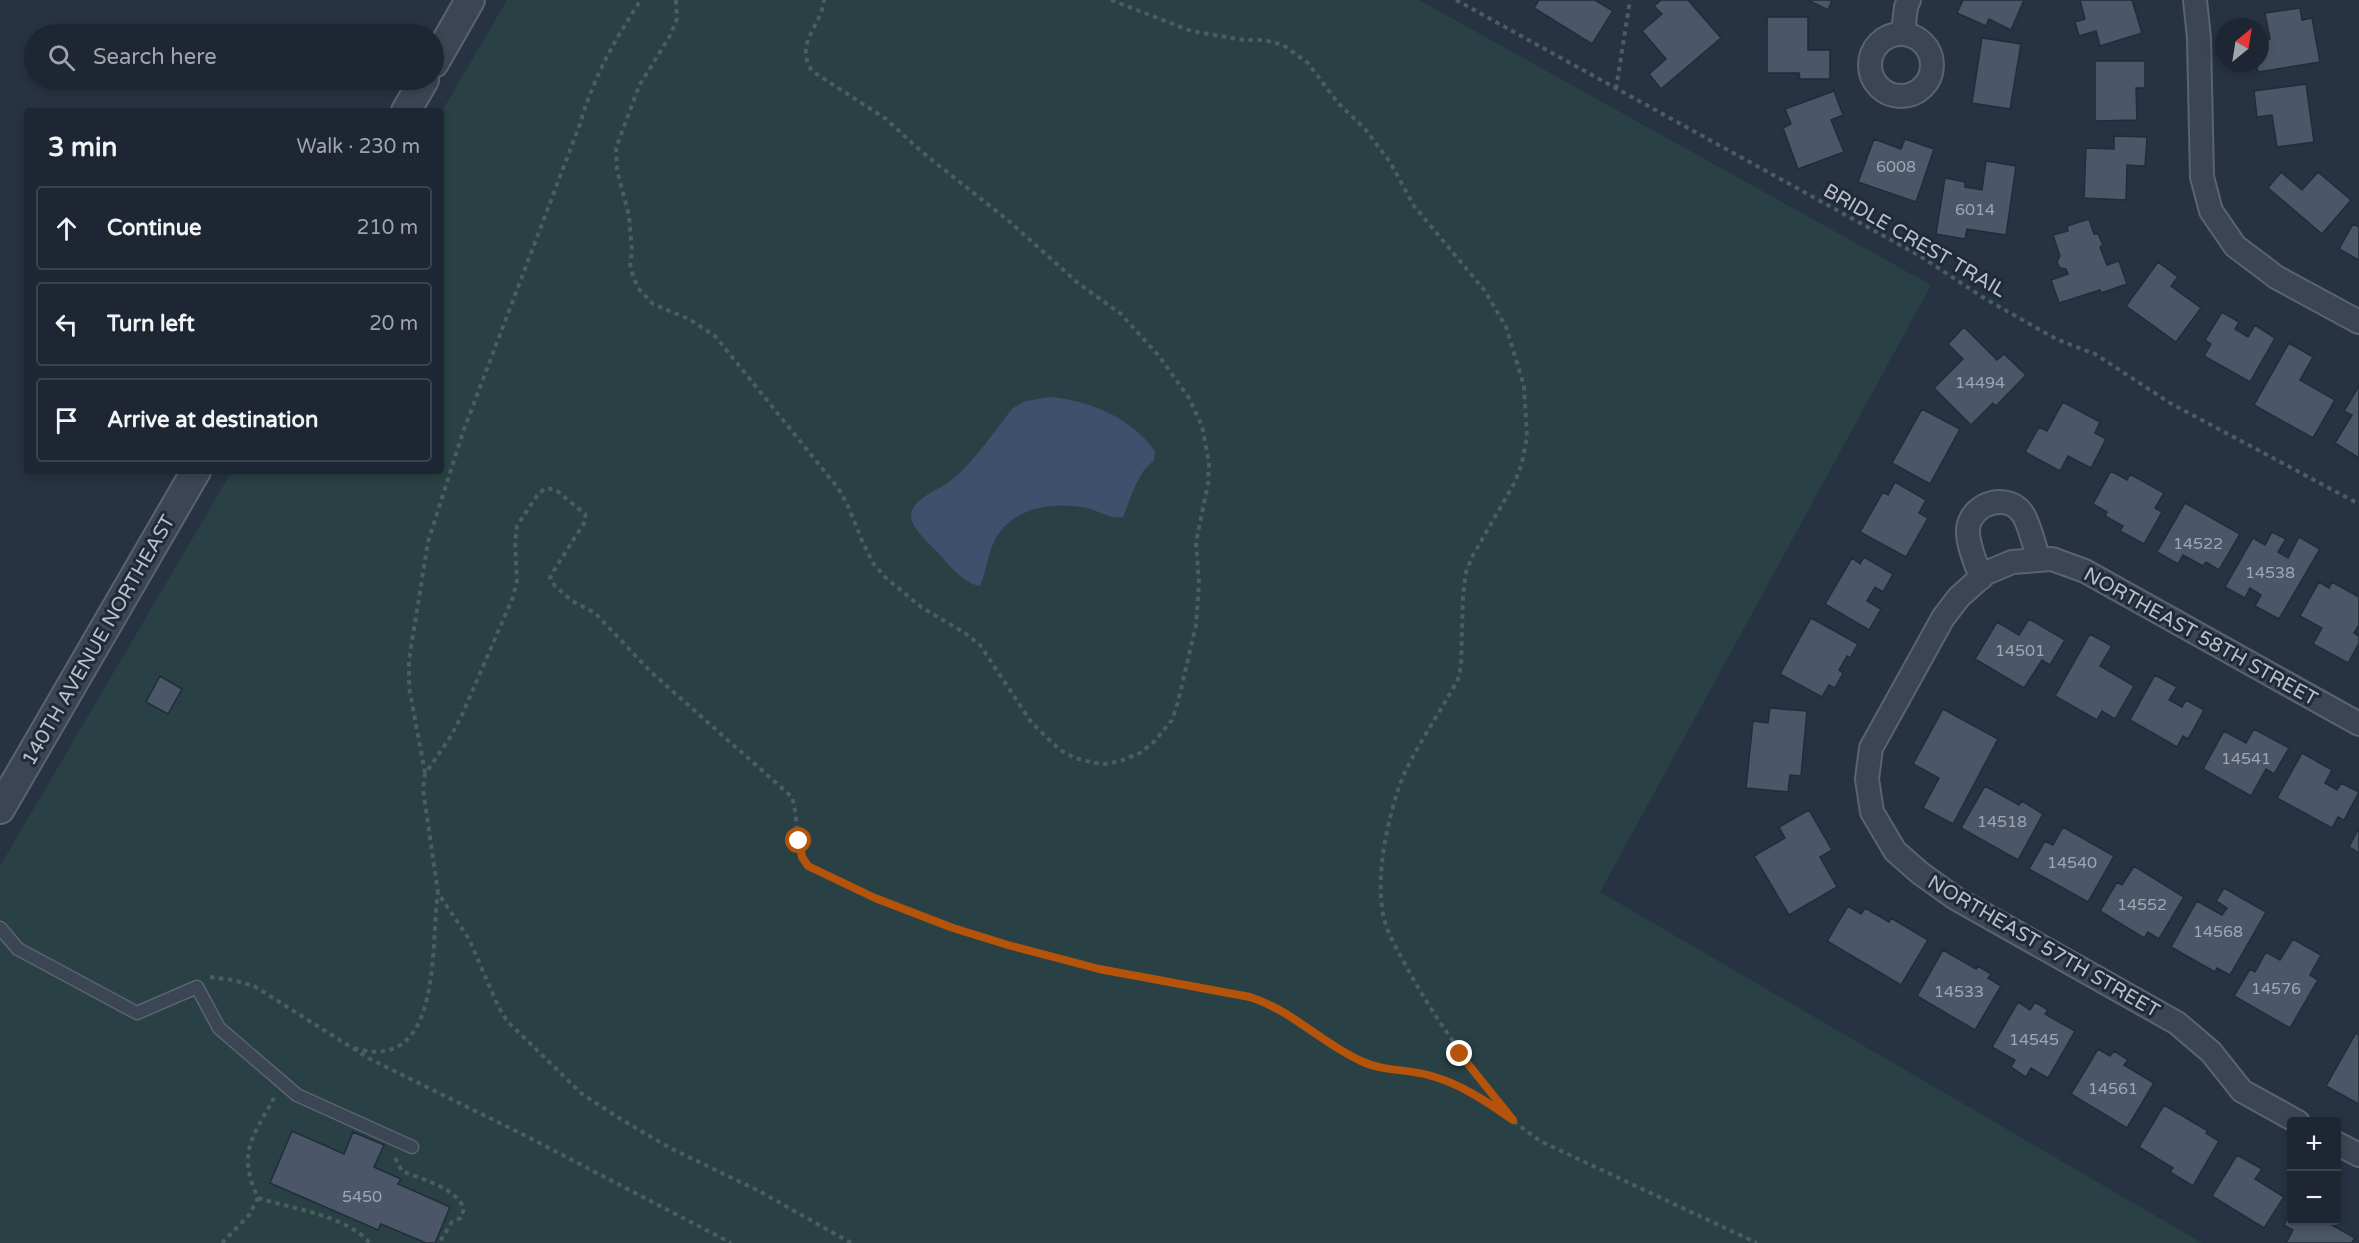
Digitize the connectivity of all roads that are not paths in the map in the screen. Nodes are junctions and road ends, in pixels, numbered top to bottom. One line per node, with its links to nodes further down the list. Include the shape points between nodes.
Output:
1 (470, 0): 5 (street)
2 (1909, 0): 4 (street)
3 (2195, 0): 8 (street, via 2202,177 2211,211 2235,246 2276,277)
4 (1903, 33)
5 (444, 46)
6 (418, 90): 7 (street)
7 (408, 108)
8 (2359, 322)
9 (194, 474): 14 (street, 140TH AVENUE NORTHEAST)
10 (2039, 560): 11 (street, NORTHEAST 58TH STREET); 12 (street, via 2024,516 2003,502 1986,504 1968,528); 13 (street, NORTHEAST 58TH STREET, via 2052,559 2085,571)
11 (2012, 562): 12 (street, NORTHEAST 57TH STREET)
12 (1981, 578): 16 (street, NORTHEAST 57TH STREET, via 1943,618 1871,748 1867,779 1872,812 1895,851 1920,873 1955,898 2177,1023 2211,1052 2242,1091)
13 (2359, 724)
14 (0, 809)
15 (0, 928): 18 (lane, via 18,949 137,1013 197,987 219,1028 297,1095)
16 (2289, 1117)
17 (2341, 1145): 19 (street)
18 (412, 1147)
19 (2359, 1155)

